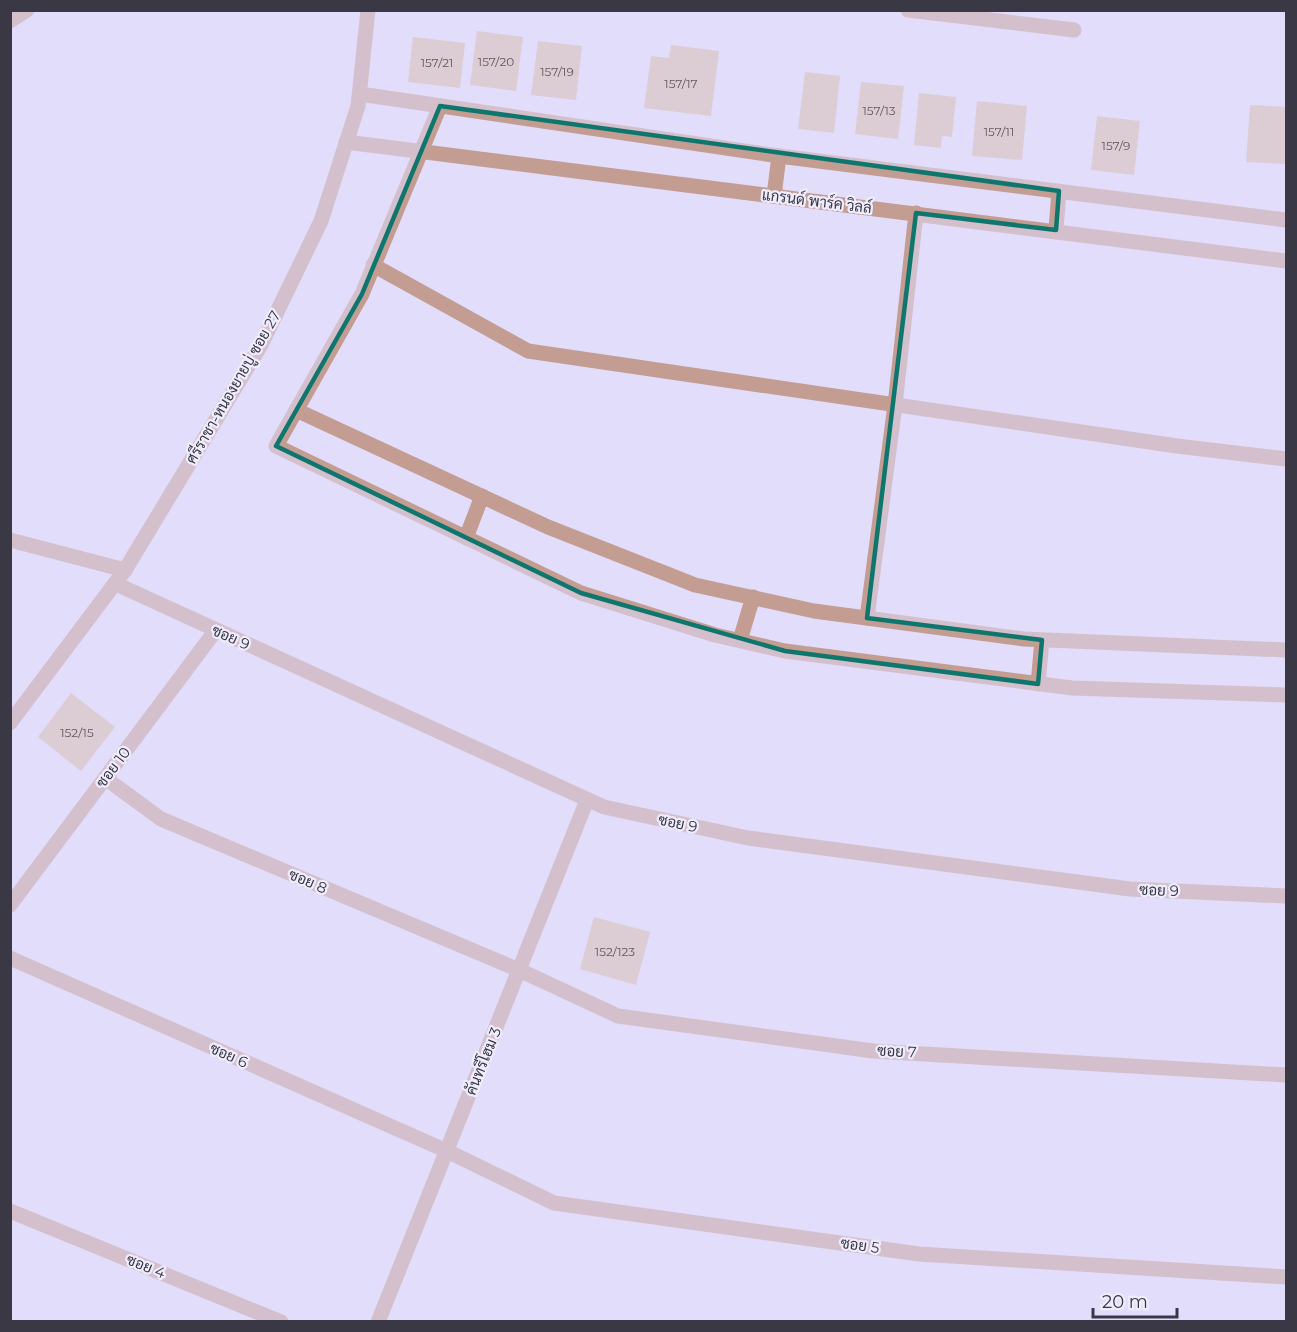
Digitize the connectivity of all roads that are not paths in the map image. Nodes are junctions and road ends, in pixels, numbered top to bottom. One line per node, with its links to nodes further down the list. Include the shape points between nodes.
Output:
1 (27, 10): 4 (street)
2 (368, 10): 6 (street, ศรีราชา-หนองยายบู่ ซอย 27)
3 (908, 10): 5 (street)
4 (10, 21)
5 (1074, 30)
6 (360, 94): 7 (street); 8 (street, ศรีราชา-หนองยายบู่ ซอย 27)
7 (440, 106): 9 (street); 10 (street)
8 (346, 142): 9 (street, แกรนด์ พาร์ค วิลล์); 24 (street, ศรีราชา-หนองยายบู่ ซอย 27, via 321,221 261,345)
9 (420, 152): 12 (street, แกรนด์ พาร์ค วิลล์); 17 (street)
10 (779, 156): 11 (street); 12 (street)
11 (1059, 191): 14 (street); 15 (street)
12 (774, 196): 13 (street, แกรนด์ พาร์ค วิลล์)
13 (916, 213): 15 (street, แกรนด์ พาร์ค วิลล์); 18 (street)
14 (1287, 220)
15 (1056, 230): 16 (street, แกรนด์ พาร์ค วิลล์)
16 (1287, 261)
17 (374, 265): 18 (street, via 528,351); 19 (street, via 362,294)
18 (895, 405): 20 (street); 27 (street)
19 (296, 410): 21 (street); 22 (street, via 276,446)
20 (1287, 459)
21 (482, 496): 22 (street); 26 (street, via 695,585)
22 (466, 538): 29 (street, via 581,593)
23 (10, 540): 24 (street)
24 (125, 570): 25 (street, ศรีราชา-หนองยายบู่ ซอย 27)
25 (116, 584): 28 (street, ซอย 9); 34 (street, ศรีราชา-หนองยายบู่ ซอย 27)
26 (753, 597): 27 (street); 29 (street)
27 (867, 618): 30 (street)
28 (216, 630): 35 (street, ซอย 10); 36 (street, ซอย 9)
29 (740, 640): 32 (street, via 785,651)
30 (1042, 640): 31 (street); 32 (street)
31 (1287, 650)
32 (1038, 684): 33 (street)
33 (1287, 695)
34 (10, 723)
35 (105, 778): 38 (street, ซอย 10); 40 (street, ซอย 8, via 161,819)
36 (588, 800): 37 (street, ซอย 9, via 604,807 759,840 1130,889); 40 (street, คันทรีโฮม 3)
37 (1287, 896)
38 (10, 905)
39 (10, 958): 42 (street, ซอย 6)
40 (519, 970): 41 (street, ซอย 7, via 618,1016 873,1051); 42 (street, คันทรีโฮม 3)
41 (1287, 1075)
42 (447, 1151): 44 (street, ซอย 5, via 554,1203 919,1254); 46 (street, คันทรีโฮม 3)
43 (10, 1211): 45 (street, ซอย 4)
44 (1287, 1276)
45 (281, 1322)
46 (378, 1322)

